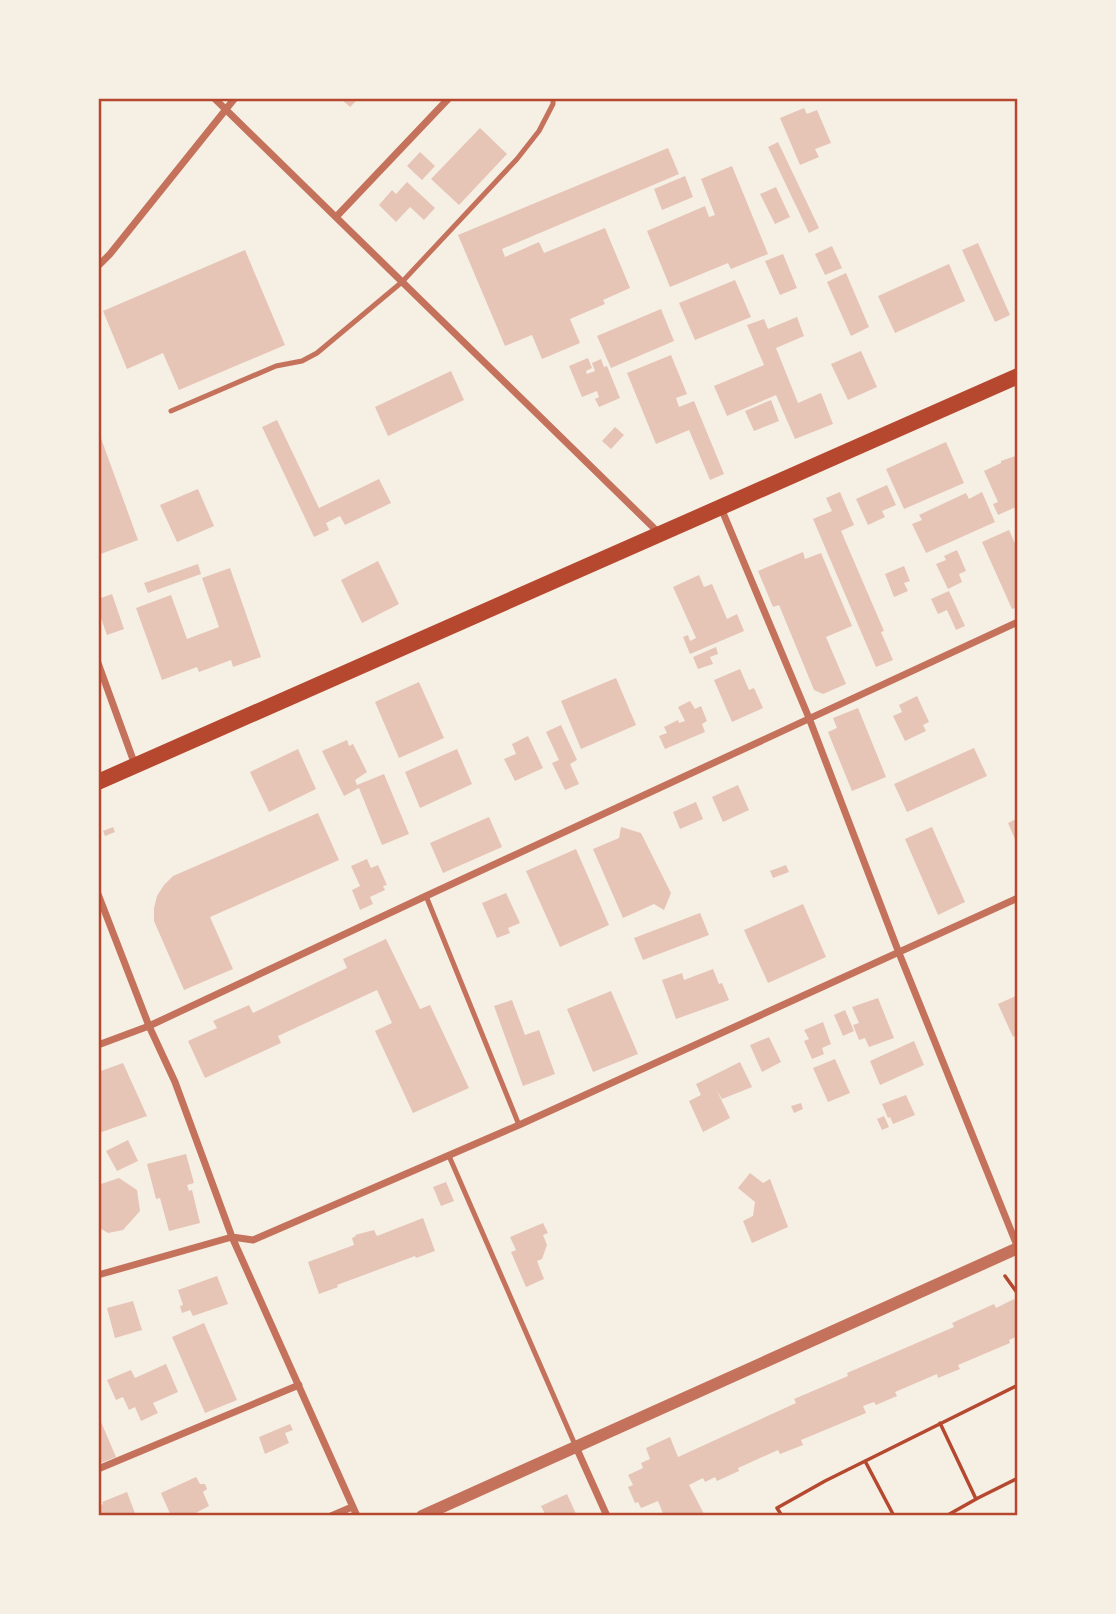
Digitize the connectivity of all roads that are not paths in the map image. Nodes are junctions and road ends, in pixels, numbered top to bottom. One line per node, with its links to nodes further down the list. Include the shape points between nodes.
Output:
1 (214, 98): 5 (street)
2 (235, 98): 5 (street)
3 (449, 98): 6 (street)
4 (553, 98): 8 (lane, via 539,131 517,159)
5 (226, 110): 6 (street); 7 (street)
6 (335, 217): 8 (street)
7 (98, 266)
8 (402, 282): 10 (lane, via 310,357 276,366); 12 (street)
9 (1018, 376): 11 (main road)
10 (171, 411)
11 (720, 507): 12 (main road); 15 (street)
12 (659, 533): 16 (main road)
13 (1018, 622): 15 (street)
14 (98, 663): 16 (street)
15 (809, 718): 19 (street); 21 (street)
16 (135, 766): 17 (main road)
17 (98, 782)
18 (98, 894): 22 (street)
19 (426, 896): 22 (street); 24 (lane)
20 (1018, 898): 21 (street)
21 (900, 953): 24 (street); 27 (street)
22 (149, 1026): 23 (street); 26 (street)
23 (98, 1045)
24 (519, 1125): 25 (street)
25 (449, 1156): 26 (street, via 253,1240); 30 (lane)
26 (232, 1237): 28 (street); 29 (street)
27 (1018, 1248): 30 (street)
28 (98, 1275)
29 (299, 1385): 31 (street); 32 (street)
30 (576, 1447): 35 (street); 36 (street)
31 (98, 1469)
32 (352, 1507): 33 (street); 34 (street)
33 (331, 1516)
34 (357, 1516)
35 (422, 1516)
36 (607, 1516)

